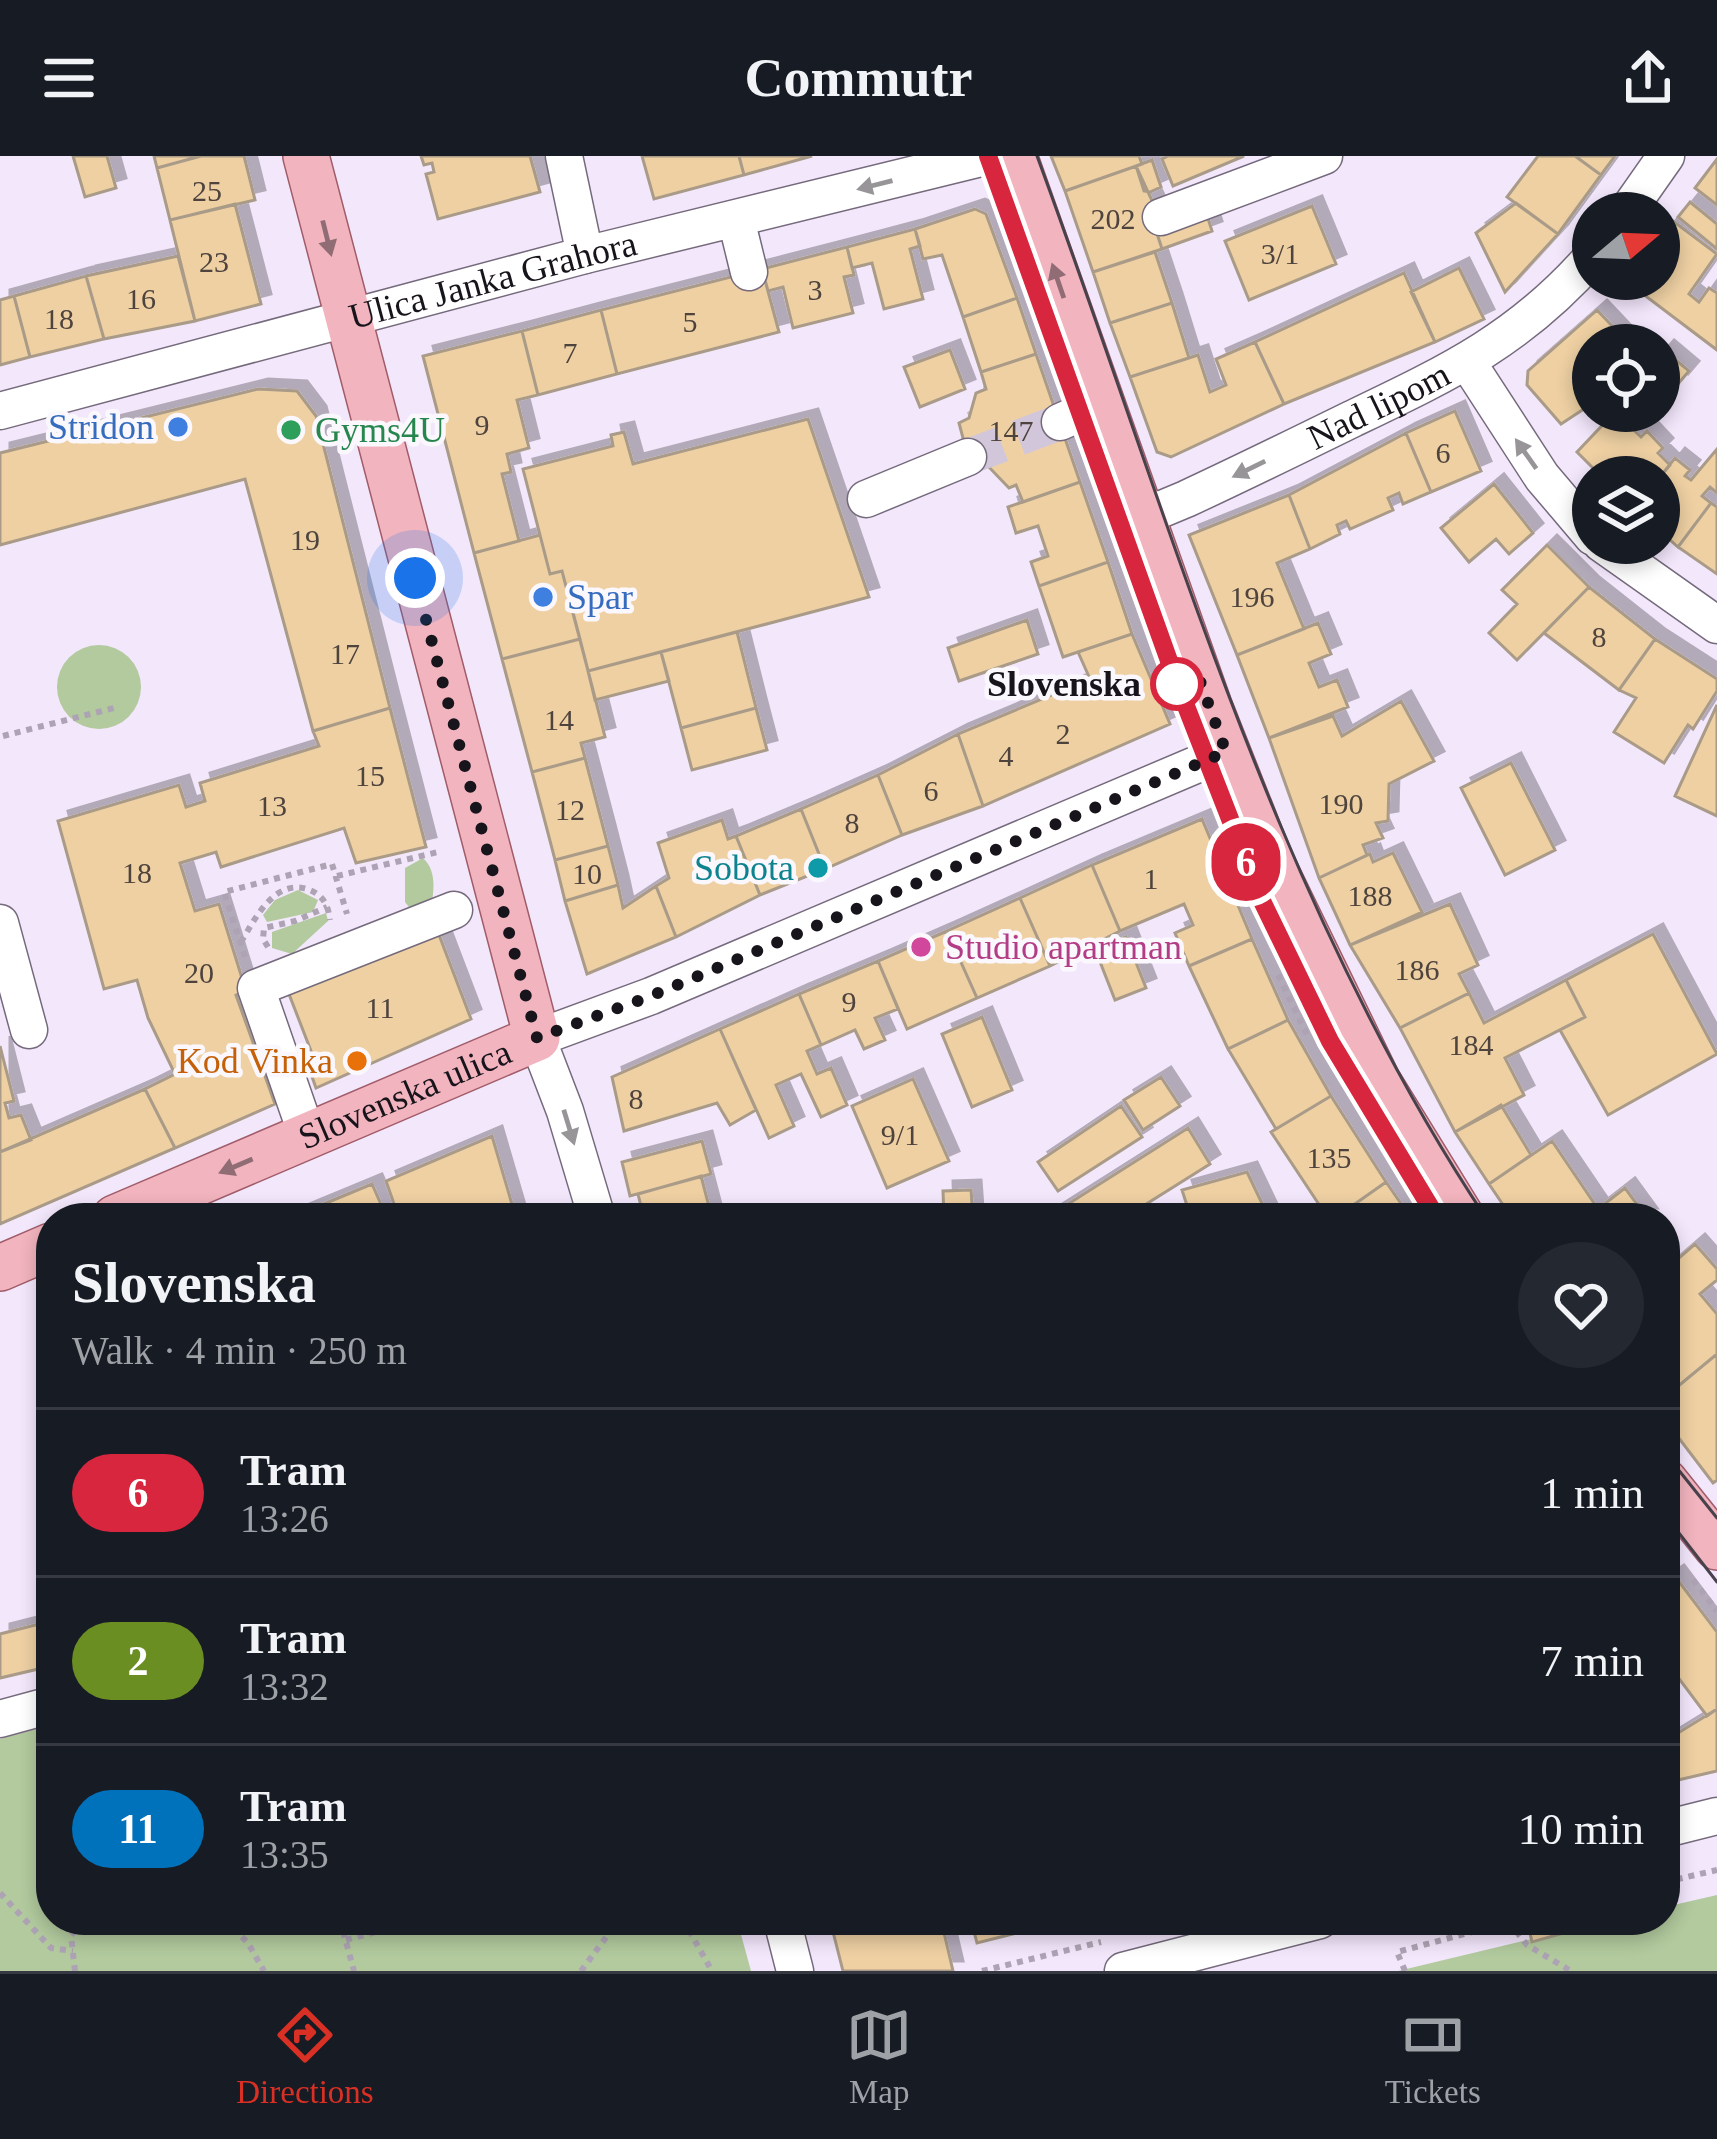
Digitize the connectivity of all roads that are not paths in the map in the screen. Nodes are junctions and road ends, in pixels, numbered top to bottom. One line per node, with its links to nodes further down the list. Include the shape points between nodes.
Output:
1 (306, 156): 13 (main road, one-way to 13)
2 (563, 156): 10 (street)
3 (989, 156): 9 (street, Ulica Janka Grahora, one-way to 9)
4 (1014, 156): 18 (main road, one-way to 4)
5 (1324, 156): 8 (street)
6 (1666, 156): 7 (street)
7 (1641, 192)
8 (1161, 217)
9 (736, 219): 10 (street, Ulica Janka Grahora); 11 (street)
10 (585, 255): 13 (street, Ulica Janka Grahora)
11 (749, 272)
12 (1572, 280): 14 (street, Nad lipom)
13 (348, 319): 15 (street, Ulica Janka Grahora); 26 (main road)
14 (1468, 363): 18 (street, Nad lipom, one-way to 18, via 1186,499); 19 (street, one-way to 14)
15 (0, 411)
16 (968, 457): 17 (street)
17 (866, 499)
18 (1138, 511): 22 (main road)
19 (1572, 512)
20 (1631, 564): 21 (street)
21 (1717, 625)
22 (1226, 752): 26 (street, Slovenska ulica); 30 (main road, via 1337,1003)
23 (454, 910): 27 (street, via 340,940 256,988)
24 (0, 923): 25 (street)
25 (29, 1030)
26 (537, 1038): 27 (main road, Slovenska ulica); 29 (street, one-way to 29)
27 (307, 1135): 28 (main road, Slovenska ulica, one-way to 28)
28 (150, 1203)
29 (592, 1203)
30 (1453, 1203)
31 (36, 1252): 32 (main road)
32 (0, 1268)
33 (1680, 1500): 34 (main road)
34 (1717, 1546)
35 (36, 1710): 36 (street)
36 (0, 1719)
37 (1717, 1816): 38 (street)
38 (1680, 1825)
39 (786, 1935): 42 (street)
40 (1232, 1935): 41 (street)
41 (1121, 1954)
42 (795, 1971)

